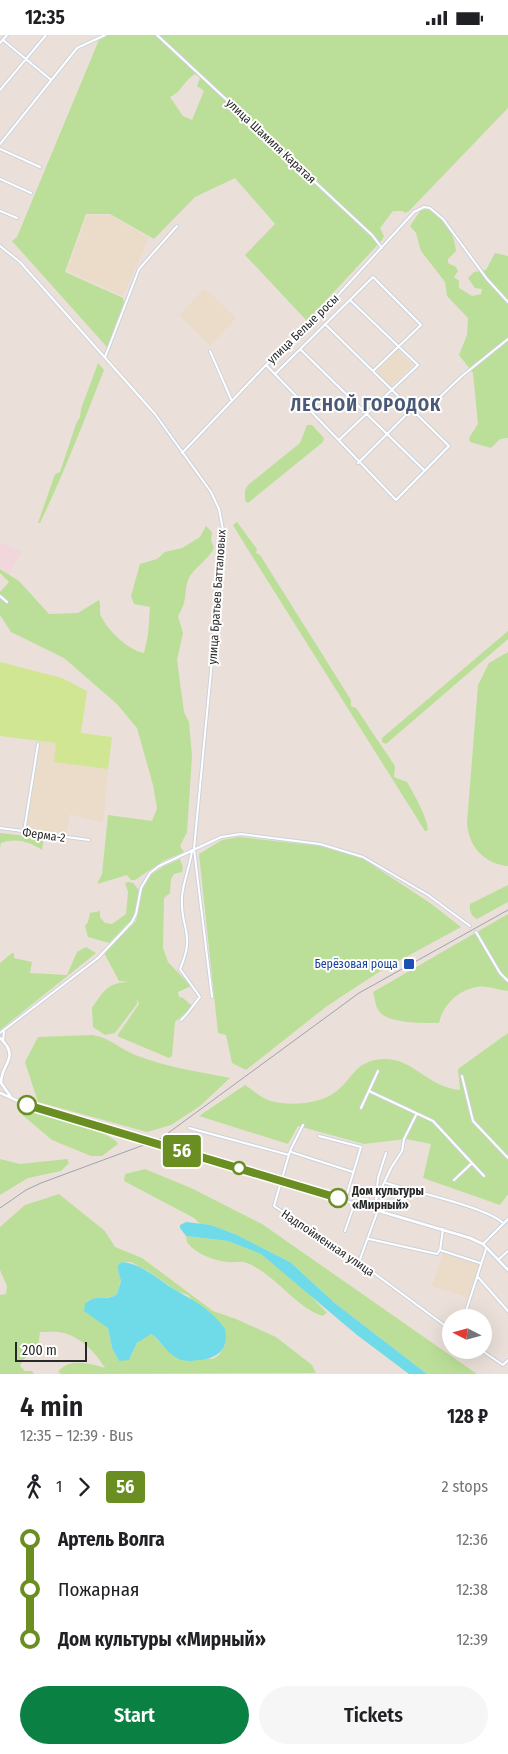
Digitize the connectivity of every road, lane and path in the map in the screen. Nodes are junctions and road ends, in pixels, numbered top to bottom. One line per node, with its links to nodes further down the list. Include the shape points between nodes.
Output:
1 (7, 35): 5 (street)
2 (46, 35): 7 (street)
3 (105, 35): 8 (street, via 77,48)
4 (157, 35): 19 (street, улица Шамиля Каратая, via 372,235)
5 (3, 40): 6 (street); 7 (street)
6 (0, 43)
7 (26, 59): 8 (street); 9 (street)
8 (50, 79): 10 (street)
9 (0, 90)
10 (0, 145)
11 (0, 149): 12 (street)
12 (40, 167)
13 (0, 179): 14 (street)
14 (31, 193)
15 (0, 211): 16 (street)
16 (17, 218)
17 (177, 226): 27 (street, via 139,269)
18 (0, 246): 27 (street, улица Братьев Батталовых, via 20,262)
19 (382, 249): 21 (street, улица Белые росы, via 414,212 430,208 443,219 486,279); 28 (street, улица Белые росы, via 317,318)
20 (351, 300): 22 (street); 24 (street); 24 (street, via 373,277 421,325)
21 (508, 302)
22 (325, 324): 25 (street); 29 (street)
23 (508, 339): 34 (street, via 462,375)
24 (398, 346): 29 (street); 31 (street, via 418,365)
25 (300, 349): 30 (street); 35 (street)
26 (210, 351): 32 (street)
27 (105, 357): 38 (street, улица Братьев Батталовых, via 151,409)
28 (266, 365): 30 (street); 32 (street, улица Белые росы)
29 (372, 371): 31 (street)
30 (275, 374): 37 (street)
31 (391, 389): 33 (street); 35 (street)
32 (231, 401): 38 (street, улица Белые росы)
33 (411, 409): 36 (street); 40 (street, via 449,446)
34 (427, 409)
35 (366, 414): 36 (street); 37 (street)
36 (387, 434): 39 (street); 40 (street)
37 (340, 439): 39 (street)
38 (182, 453): 47 (street, улица Братьев Батталовых, via 216,501 224,535)
39 (358, 463): 40 (street, via 396,500)
40 (425, 471)
41 (0, 596): 42 (street)
42 (7, 602)
43 (38, 744): 45 (street)
44 (0, 828): 45 (street, Ферма-2)
45 (24, 832): 46 (street, Ферма-2)
46 (89, 840)
47 (193, 850): 48 (street, via 222,837 241,834 320,844 371,860); 51 (street, улица Братьев Батталовых); 52 (street, via 182,895 188,943 180,969 200,997); 53 (street, via 159,865 150,873 141,888 132,922 98,958)
48 (470, 926)
49 (476, 932): 50 (street)
50 (508, 981)
51 (212, 997)
52 (181, 1020)
53 (6, 1029): 54 (street); 56 (street, via 2,1034)
54 (0, 1033)
55 (0, 1038): 56 (street)
56 (3, 1041): 57 (street, via 10,1055)
57 (5, 1069): 59 (street); 63 (street, via 1,1083)
58 (378, 1071): 61 (street)
59 (0, 1074)
60 (462, 1076): 71 (street, via 473,1121)
61 (369, 1091): 64 (street); 65 (street)
62 (0, 1093): 63 (street)
63 (14, 1100): 76 (street, bridge)
64 (361, 1108)
65 (416, 1114): 72 (street, via 433,1121); 77 (street)
66 (302, 1125): 69 (street, Надпойменная улица)
67 (189, 1128): 69 (street)
68 (319, 1135): 73 (street, via 361,1147)
69 (290, 1153): 73 (street); 76 (street, Надпойменная улица)
70 (386, 1153): 79 (street)
71 (508, 1158)
72 (472, 1163): 74 (street); 75 (street)
73 (353, 1172): 78 (street)
74 (484, 1176)
75 (454, 1180)
76 (281, 1181): 78 (street); 93 (street, Надпойменная улица, via 274,1206)
77 (386, 1183): 79 (street); 84 (street, via 497,1217)
78 (345, 1200): 80 (street)
79 (375, 1201): 81 (street); 82 (street)
80 (355, 1203): 81 (street); 86 (street)
81 (363, 1205): 82 (street)
82 (377, 1209): 85 (street); 87 (street)
83 (508, 1219): 84 (street)
84 (503, 1223): 88 (street)
85 (443, 1229): 88 (street); 90 (street)
86 (345, 1231)
87 (370, 1239): 90 (street, via 437,1254); 93 (street)
88 (483, 1244): 89 (street)
89 (487, 1247): 92 (street); 94 (street)
90 (440, 1251): 94 (street)
91 (508, 1251): 92 (street)
92 (498, 1260): 95 (street)
93 (359, 1262): 99 (street, Надпойменная улица)
94 (480, 1263): 96 (street)
95 (508, 1270)
96 (478, 1277): 97 (street); 98 (street)
97 (467, 1309)
98 (508, 1311)
99 (442, 1323)
100 (492, 1358): 101 (street, via 503,1365)
101 (508, 1360)

